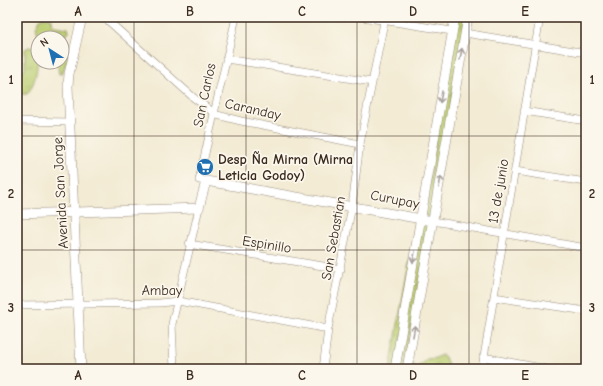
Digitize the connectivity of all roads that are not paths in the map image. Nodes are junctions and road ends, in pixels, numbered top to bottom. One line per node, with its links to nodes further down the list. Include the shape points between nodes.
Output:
1 (82, 17): 19 (street, Avenida San Jorge, via 69,74)
2 (104, 17): 16 (street, Caranday, via 186,91)
3 (236, 17): 13 (street, San Carlos)
4 (362, 17): 8 (street)
5 (455, 17): 9 (street)
6 (468, 17): 10 (street)
7 (540, 17): 11 (street, 13 de junio)
8 (385, 19): 9 (street); 14 (street, San Sebastian)
9 (452, 31): 28 (street, one-way to 28)
10 (465, 33): 11 (street); 29 (street, one-way to 10)
11 (535, 46): 12 (street); 15 (street, 13 de junio)
12 (586, 53)
13 (226, 59): 14 (street); 16 (street, San Carlos)
14 (372, 82): 20 (street, San Sebastian)
15 (524, 111): 18 (street); 21 (street, 13 de junio)
16 (215, 113): 20 (street, Caranday, via 223,118); 22 (street, San Carlos)
17 (17, 121): 19 (street)
18 (586, 121)
19 (70, 122): 26 (street, Avenida San Jorge)
20 (360, 144): 24 (street, San Sebastian)
21 (515, 171): 23 (street); 30 (street, 13 de junio)
22 (202, 180): 24 (street, Curupay); 25 (street, San Carlos)
23 (586, 182)
24 (352, 206): 28 (street, Curupay); 33 (street, San Sebastian)
25 (199, 208): 26 (street); 31 (street, San Carlos)
26 (76, 212): 27 (street); 36 (street, Avenida San Jorge)
27 (17, 214)
28 (420, 218): 29 (street, Curupay); 44 (street, one-way to 44)
29 (433, 221): 30 (street, Curupay); 45 (street, one-way to 29)
30 (503, 233): 32 (street, Curupay); 34 (street, 13 de junio)
31 (189, 244): 33 (street, Espinillo); 35 (street, San Carlos)
32 (586, 248)
33 (341, 269): 39 (street, San Sebastian)
34 (494, 297): 38 (street); 40 (street, 13 de junio)
35 (178, 301): 36 (street, Ambay); 39 (street, Ambay); 42 (street, San Carlos, via 172,324)
36 (79, 304): 37 (street, Ambay); 41 (street, Avenida San Jorge)
37 (17, 305)
38 (586, 312)
39 (328, 329): 43 (street, San Sebastian)
40 (483, 358): 46 (street, 13 de junio); 47 (street)
41 (81, 369)
42 (174, 369)
43 (323, 369)
44 (395, 369)
45 (407, 369)
46 (482, 369)
47 (547, 369)

